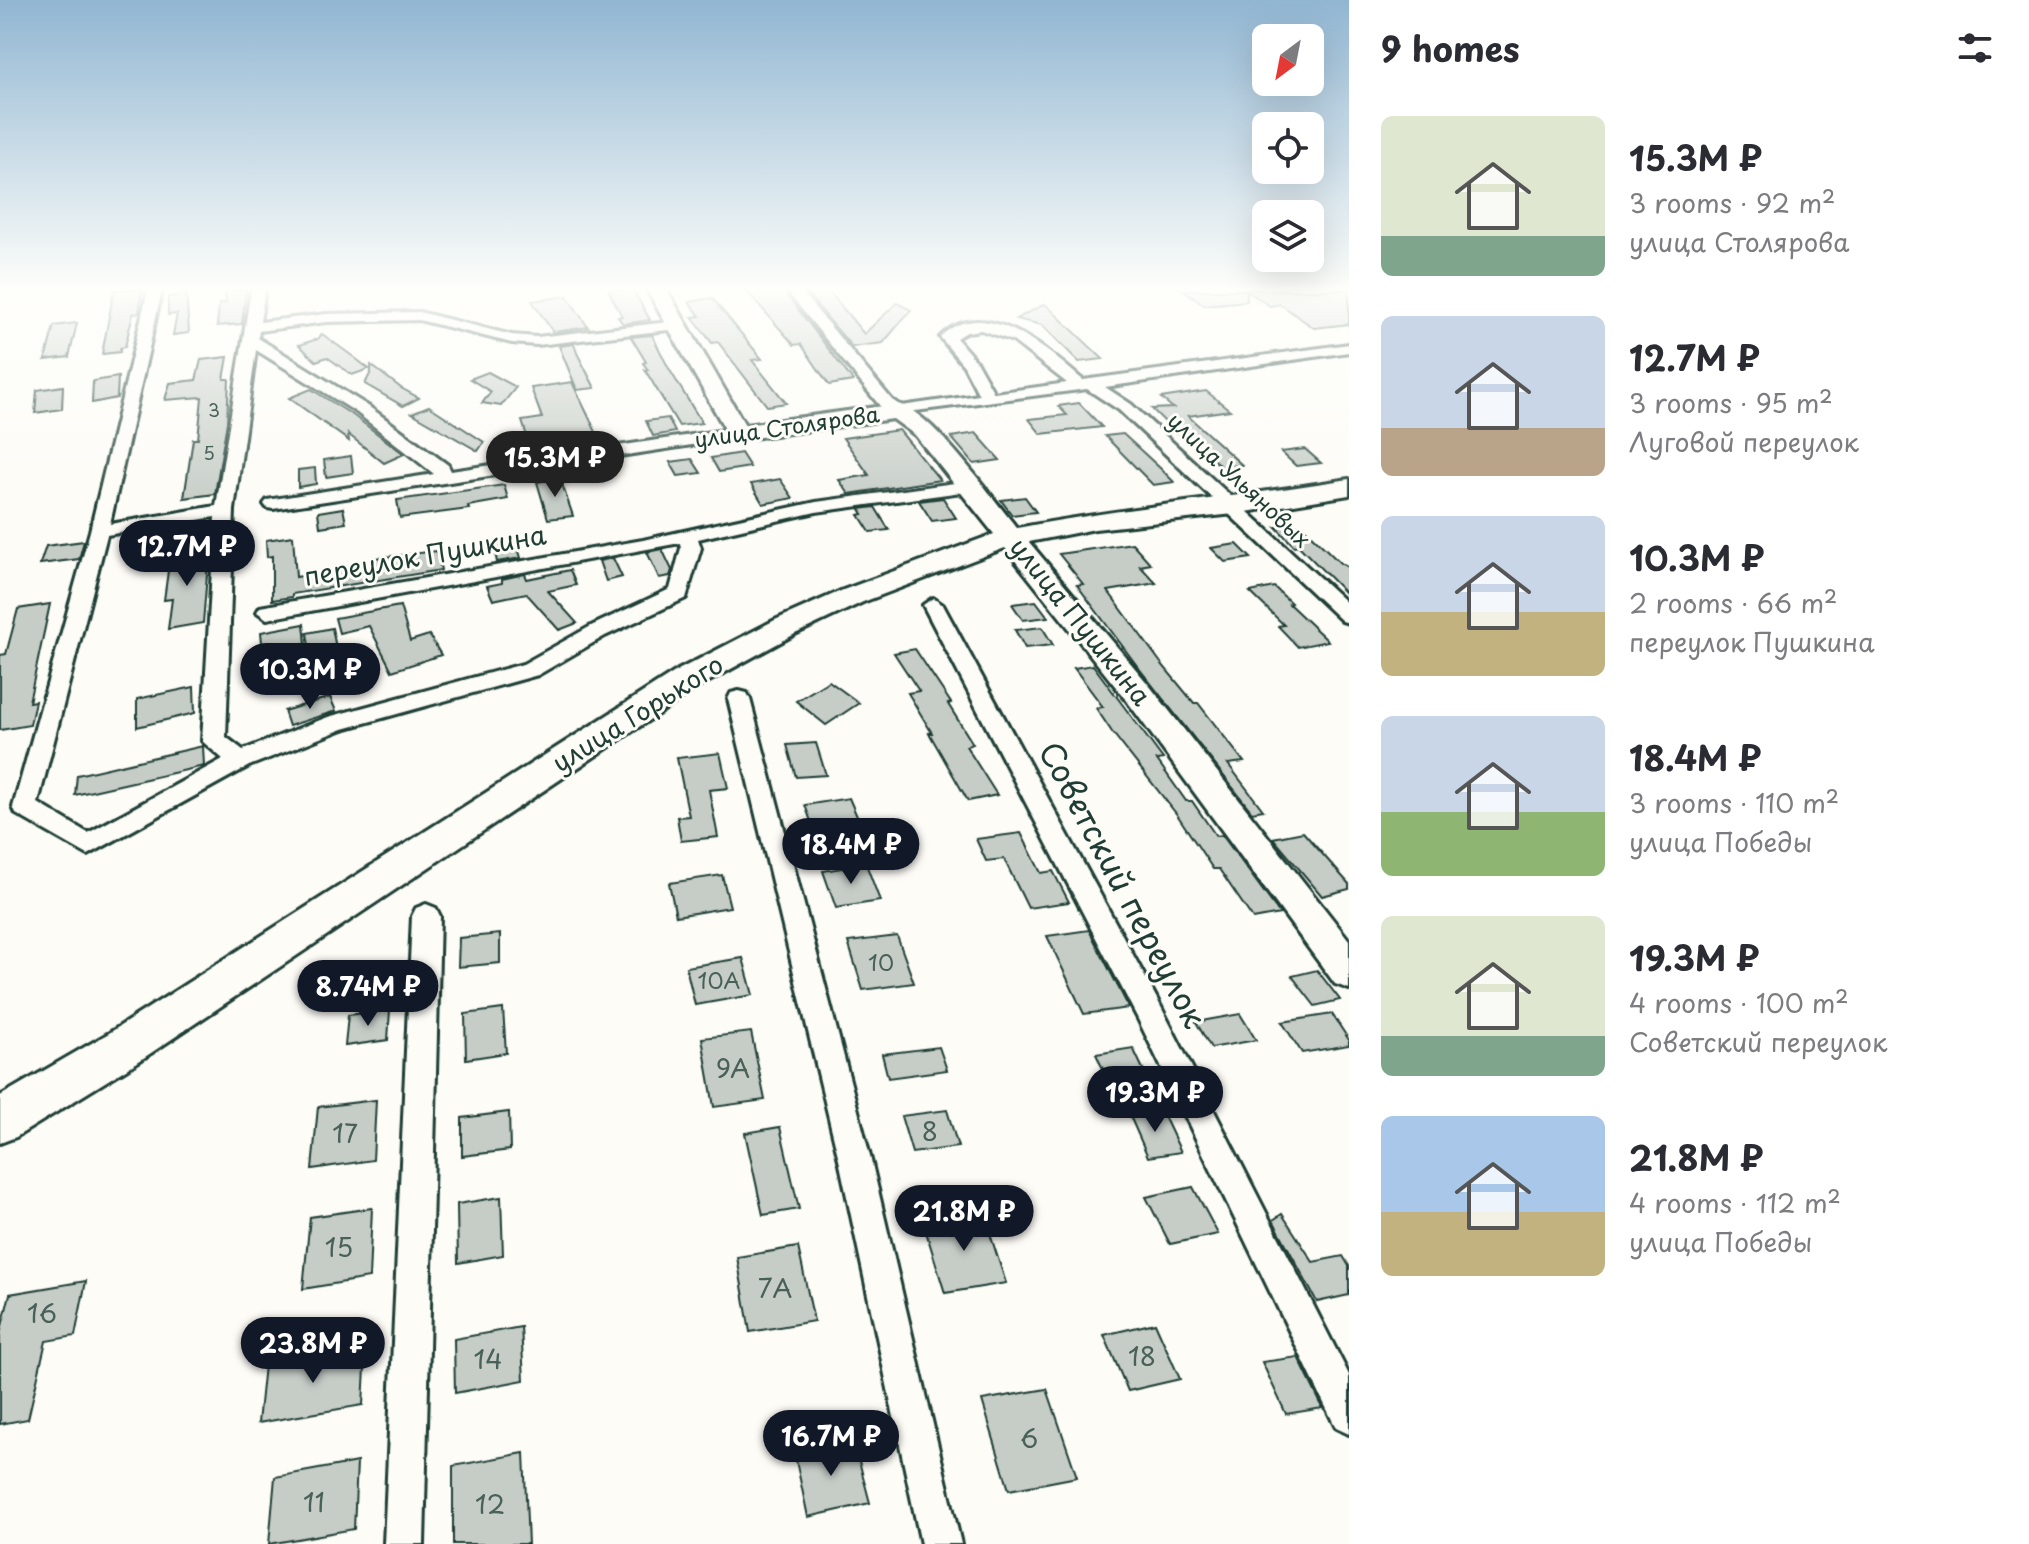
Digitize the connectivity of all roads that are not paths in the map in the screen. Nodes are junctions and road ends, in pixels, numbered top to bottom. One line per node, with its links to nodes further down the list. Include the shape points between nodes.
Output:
1 (138, 362): 19 (street)
2 (249, 362): 18 (street)
3 (294, 362): 13 (street, via 442,469)
4 (698, 362): 12 (street)
5 (852, 362): 11 (street, улица Пушкина)
6 (969, 362): 10 (street, улица Ульяновых)
7 (1053, 362): 9 (street, улица Ульяновых)
8 (1253, 362): 9 (street, улица Столярова)
9 (1086, 386): 10 (street, улица Столярова); 17 (street, улица Ульяновых, via 1125,407)
10 (989, 399): 11 (street, улица Столярова)
11 (898, 411): 12 (street, улица Столярова); 14 (street, улица Пушкина, via 923,430)
12 (738, 433): 13 (street, улица Столярова)
13 (444, 477): 16 (street, улица Столярова)
14 (969, 486): 20 (street, переулок Пушкина, via 816,507); 21 (street, улица Пушкина)
15 (1349, 487): 17 (street, улица Горького)
16 (273, 504)
17 (1234, 506): 21 (street, улица Горького, via 1095,521); 24 (street, улица Ульяновых)
18 (225, 510): 19 (street); 26 (street, via 214,741)
19 (99, 531): 26 (street, via 25,807 88,845)
20 (687, 536): 23 (street, переулок Пушкина); 26 (street, via 691,548 679,593 530,670 336,723)
21 (1011, 537): 28 (street, улица Пушкина, via 1138,693); 29 (street, улица Горького, via 853,596 689,678 124,1047)
22 (933, 605): 30 (street, Советский переулок, via 1155,1022)
23 (267, 612)
24 (1349, 616)
25 (739, 699): 32 (street, via 856,1164)
26 (241, 760)
27 (426, 916): 31 (street)
28 (1349, 971)
29 (0, 1121)
30 (1349, 1415)
31 (404, 1544)
32 (941, 1544)

